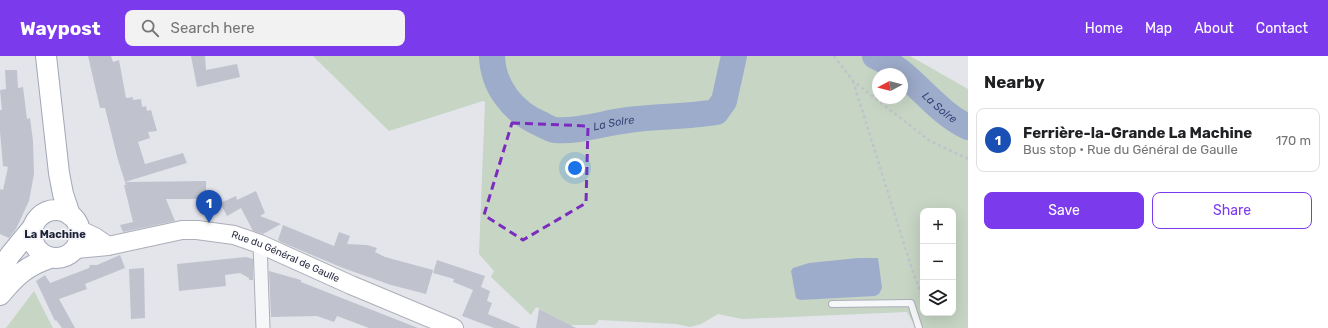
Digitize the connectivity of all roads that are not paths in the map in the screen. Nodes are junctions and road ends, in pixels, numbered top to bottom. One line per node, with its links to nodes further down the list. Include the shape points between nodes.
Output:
1 (46, 56): 2 (main road)
2 (59, 173): 3 (main road, via 55,196); 5 (main road)
3 (45, 212): 4 (main road, via 35,221); 5 (main road, via 58,210)
4 (33, 227): 7 (main road, via 33,243 43,255); 8 (main road)
5 (75, 231): 6 (street, Rue du Général de Gaulle, via 108,246 170,232 197,230 234,236); 7 (main road, via 64,257)
6 (260, 244): 12 (street); 13 (street, Rue du Général de Gaulle)
7 (50, 258): 9 (main road)
8 (3, 259): 9 (street)
9 (28, 267): 10 (main road)
10 (0, 295)
11 (832, 304): 14 (lane, via 911,303)
12 (263, 328)
13 (454, 328)
14 (919, 328)

